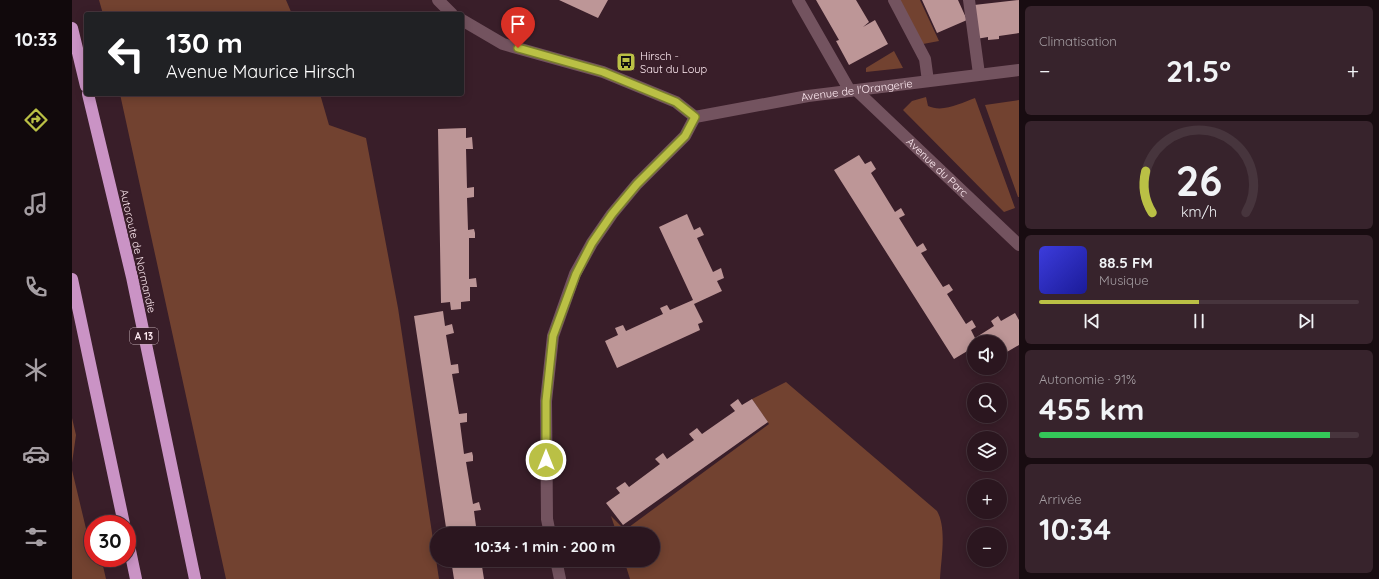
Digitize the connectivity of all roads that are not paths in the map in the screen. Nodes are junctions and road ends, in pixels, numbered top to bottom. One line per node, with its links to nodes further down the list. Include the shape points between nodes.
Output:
1 (438, 0): 5 (street)
2 (798, 0): 12 (street, Avenue du Parc)
3 (894, 0): 11 (street, via 925,59)
4 (968, 0): 9 (street)
5 (450, 12)
6 (464, 21): 14 (street, via 503,44 603,72 676,102)
7 (72, 28): 10 (highway)
8 (1019, 70): 9 (street, Avenue de l'Orangerie)
9 (979, 74): 11 (street, Avenue de l'Orangerie)
10 (84, 78)
11 (928, 81): 12 (street, Avenue de l'Orangerie)
12 (853, 90): 14 (street, Avenue de l'Orangerie); 15 (street, Avenue du Parc)
13 (88, 96): 22 (highway, Autoroute de Normandie / A 13, via 134,285)
14 (695, 117): 18 (street, via 685,136 637,184 592,243 576,274 553,336 546,401)
15 (1019, 245)
16 (72, 279): 17 (highway)
17 (122, 515)
18 (549, 527)
19 (133, 567): 21 (highway)
20 (557, 567): 23 (street)
21 (136, 579)
22 (195, 579)
23 (560, 579)

